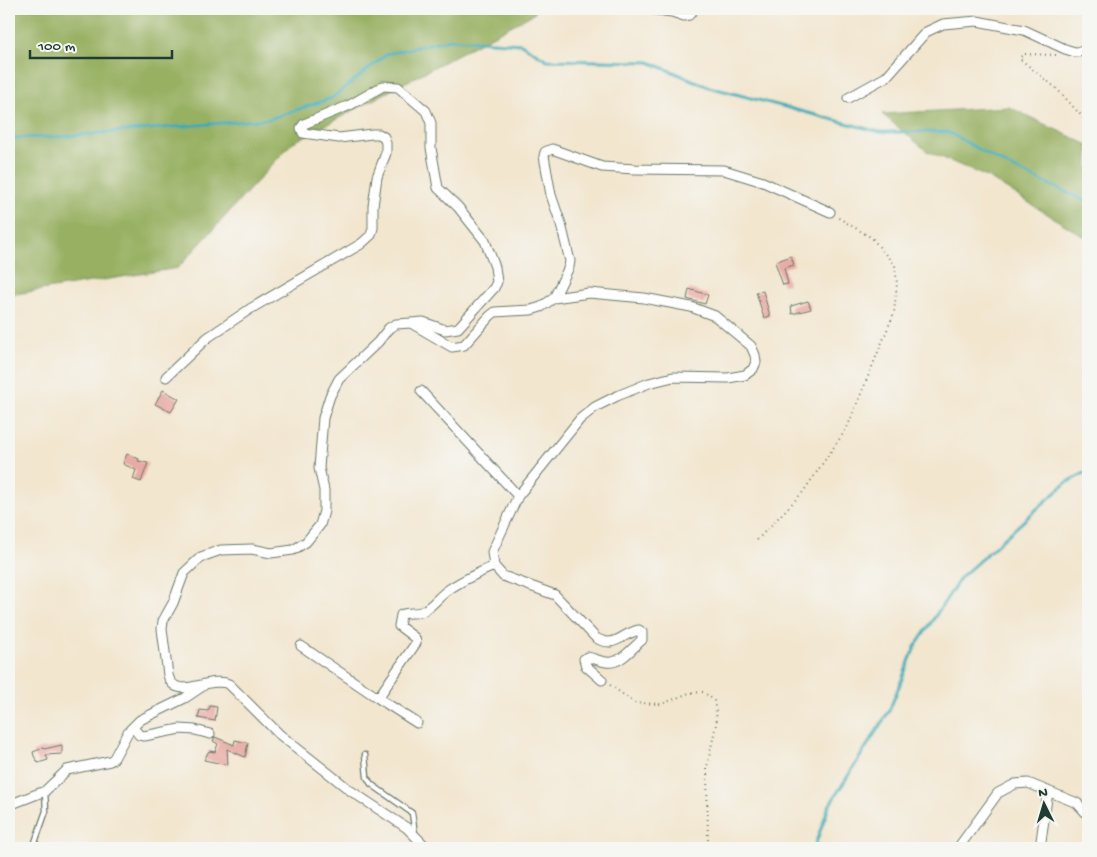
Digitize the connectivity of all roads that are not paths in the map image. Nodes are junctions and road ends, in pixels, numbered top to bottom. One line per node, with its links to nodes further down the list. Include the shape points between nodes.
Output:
1 (649, 9): 2 (street, via 684,16)
2 (694, 9)
3 (1084, 9): 4 (street)
4 (1088, 11)
5 (1088, 51): 6 (street, via 1075,52 1024,30 977,21 943,24 926,32 886,77)
6 (848, 98)
7 (830, 212): 8 (street, via 763,182 724,170 602,167 552,148 544,156 551,195 570,261)
8 (554, 298): 9 (street, via 531,310 495,312 464,345 458,347 446,344); 12 (street, via 589,293 644,298 691,307 715,316 752,346 756,362 745,375 728,378 673,377 595,407 580,419)
9 (411, 323): 10 (street, via 422,322 445,330 458,328 497,282 485,240 438,188 431,148 431,124 426,111 392,85 383,86 301,128 303,133 339,138 372,134 384,137 386,154 377,177 371,235 207,338); 16 (street, via 388,328 378,342 338,379 324,418 320,451 324,511 320,525 306,542 293,550 221,550 201,557 184,573 163,620 169,682 179,688)
10 (166, 377)
11 (421, 391): 12 (street)
12 (518, 496): 13 (street, via 492,552)
13 (494, 566): 15 (street, via 503,576 555,595 596,638 604,642 617,641 633,631 642,632 642,640 618,661 584,659 586,666); 17 (street, via 462,581 423,611 401,615 399,626 415,638 416,643)
14 (301, 646): 17 (street)
15 (602, 680)
16 (208, 683): 19 (street); 26 (street, via 219,681 229,684 279,734 351,792)
17 (378, 698): 18 (street)
18 (417, 723)
19 (133, 727): 20 (street, via 144,736 180,729); 22 (street, via 110,761 66,770)
20 (210, 734)
21 (365, 755): 26 (lane, via 371,784 412,813)
22 (45, 791): 24 (street); 27 (lane, via 46,811)
23 (1048, 791): 25 (street, via 1077,803); 29 (street, via 1028,783 1005,788); 30 (street)
24 (9, 805)
25 (1088, 815)
26 (415, 836): 28 (street)
27 (33, 848)
28 (427, 848)
29 (958, 848)
30 (1040, 848)

